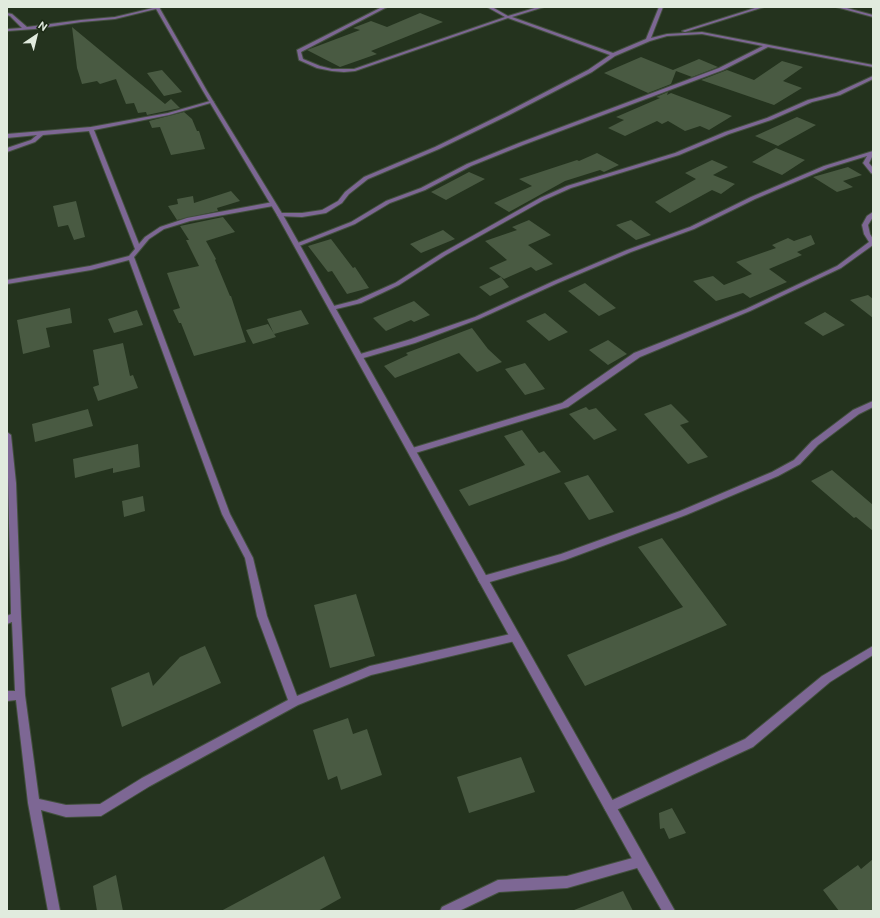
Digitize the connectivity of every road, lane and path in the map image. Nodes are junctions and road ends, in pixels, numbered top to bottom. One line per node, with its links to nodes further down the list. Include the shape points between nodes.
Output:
1 (385, 7): 10 (street, via 299,51 301,60 326,68 355,70)
2 (489, 7): 10 (street)
3 (542, 7): 10 (street)
4 (661, 7): 16 (street)
5 (762, 7): 11 (street)
6 (838, 7): 9 (street)
7 (157, 8): 12 (street, via 115,18); 21 (street)
8 (7, 14): 12 (street)
9 (873, 16)
10 (508, 17): 18 (street)
11 (692, 28): 14 (street); 15 (street)
12 (26, 29): 13 (street)
13 (7, 30)
14 (702, 33): 15 (street); 17 (street)
15 (667, 35): 16 (street)
16 (648, 40): 18 (street)
17 (768, 45): 19 (street); 32 (street, via 721,69 470,165 423,189 388,202 353,224)
18 (613, 55): 30 (street, via 590,71 507,114 437,148 366,178 340,202 324,212)
19 (873, 66)
20 (873, 77): 36 (street, via 838,94 810,101 677,154 569,187 542,199 450,250 396,284 359,302)
21 (212, 102): 22 (street, via 169,114); 28 (street)
22 (91, 129): 23 (street); 33 (street)
23 (43, 132): 24 (street); 25 (street, via 33,142)
24 (7, 136)
25 (7, 150)
26 (872, 154): 27 (street, via 866,163); 37 (street, via 801,177 692,228 629,251 477,318)
27 (873, 172)
28 (273, 204): 30 (street); 33 (street, via 189,220 162,228)
29 (873, 214): 31 (street, via 865,225)
30 (280, 215): 32 (street)
31 (873, 243): 40 (street, via 839,267 802,285 637,355 565,405)
32 (297, 245): 36 (street)
33 (137, 248): 34 (street)
34 (131, 257): 35 (street, via 91,268); 47 (street, via 226,514 249,558 262,616)
35 (7, 282)
36 (332, 308): 37 (street)
37 (360, 357): 40 (street)
38 (873, 404): 41 (street, via 856,412 815,443 797,462 775,474 683,513 562,557)
39 (7, 435): 42 (street, via 12,483)
40 (412, 451): 41 (street)
41 (483, 580): 43 (street)
42 (11, 618): 45 (street)
43 (515, 637): 47 (street, via 370,671); 49 (street)
44 (873, 650): 49 (street, via 826,678 748,743)
45 (20, 695): 46 (street); 48 (street)
46 (7, 696)
47 (294, 702): 48 (street, via 146,782 101,810 66,811)
48 (34, 803): 51 (street)
49 (610, 807): 50 (street)
50 (640, 862): 52 (street, via 567,882 498,886); 53 (street)
51 (54, 911)
52 (446, 911)
53 (669, 911)

